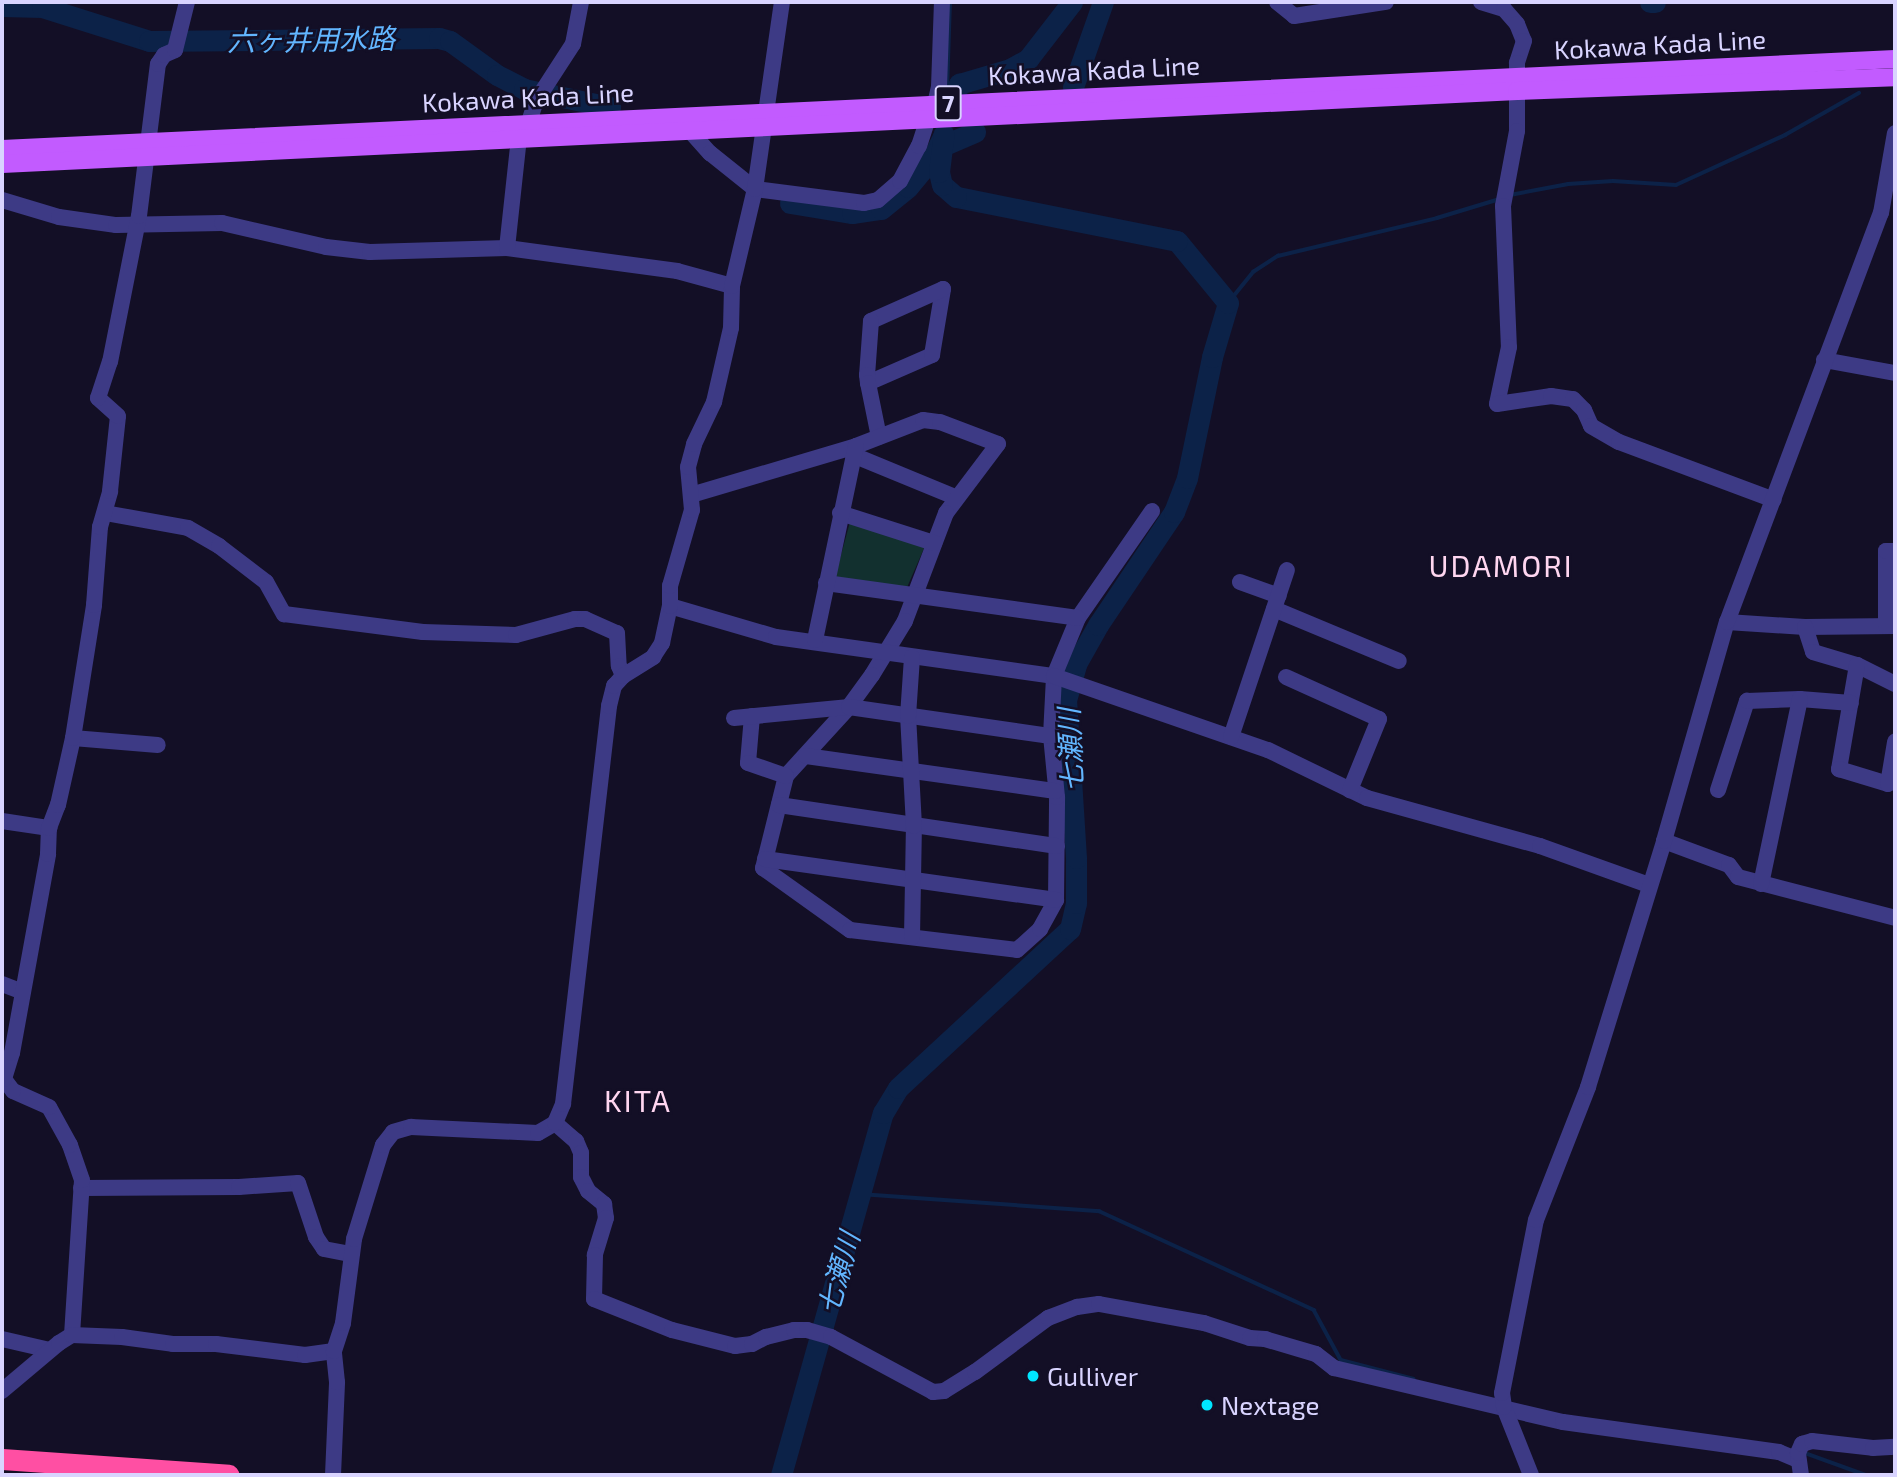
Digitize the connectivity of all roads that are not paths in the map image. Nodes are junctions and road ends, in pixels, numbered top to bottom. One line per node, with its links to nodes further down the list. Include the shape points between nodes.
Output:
1 (187, 2): 18 (street, via 175,50 158,64)
2 (581, 2): 13 (street, via 573,44)
3 (782, 2): 12 (street)
4 (942, 2): 11 (street, via 939,87)
5 (1277, 2): 6 (street, via 1294,16)
6 (1386, 2)
7 (1481, 2): 10 (street, via 1504,9 1517,24 1524,41)
8 (1895, 60): 10 (main road, Kokawa Kada Line / 7)
9 (1895, 77): 10 (main road, Kokawa Kada Line / 7)
10 (1517, 84): 11 (main road, Kokawa Kada Line / 7); 33 (street, via 1517,131 1503,206 1509,347 1497,404 1551,396 1573,399 1591,426 1619,442)
11 (932, 111): 12 (main road, Kokawa Kada Line / 7); 20 (street, via 900,181 878,200 864,203)
12 (764, 119): 13 (main road, Kokawa Kada Line / 7); 14 (main road, Kokawa Kada Line / 7); 20 (street)
13 (529, 122): 18 (main road, Kokawa Kada Line / 7)
14 (690, 131): 16 (main road, Kokawa Kada Line / 7); 20 (street)
15 (1895, 133): 22 (street)
16 (519, 138): 18 (main road, Kokawa Kada Line / 7); 24 (street)
17 (2, 149): 18 (main road, Kokawa Kada Line / 7)
18 (147, 149): 19 (main road, Kokawa Kada Line / 7); 23 (street)
19 (2, 164)
20 (755, 189): 25 (street)
21 (2, 200): 23 (street, via 59,217)
22 (1888, 210): 26 (street)
23 (136, 226): 24 (street, via 222,223 369,252); 35 (street, via 110,362 98,398 118,416)
24 (507, 248): 25 (street, via 677,271)
25 (732, 286): 31 (street, via 723,372 688,467)
26 (1824, 360): 27 (street); 33 (street)
27 (1895, 373)
28 (868, 383): 28 (street, via 871,321 943,289 932,355); 29 (street)
29 (879, 437): 30 (street); 32 (street, via 923,420 998,444)
30 (854, 450): 31 (street); 32 (street); 36 (street)
31 (691, 495): 44 (street, via 691,520 670,586)
32 (955, 497): 37 (street)
33 (1774, 500): 46 (street)
34 (1152, 511): 45 (street)
35 (105, 513): 54 (street, via 188,528 266,582 284,614 410,631 504,635 585,619 617,633); 66 (street)
36 (840, 513): 37 (street); 41 (street)
37 (934, 543): 42 (street)
38 (1895, 551): 47 (street, via 1886,551)
39 (1287, 570): 43 (street)
40 (1240, 582): 43 (street)
41 (825, 583): 42 (street); 49 (street)
42 (914, 597): 45 (street); 50 (street)
43 (1276, 602): 52 (street); 65 (street)
44 (670, 606): 49 (street, via 776,637); 54 (street, via 662,643 653,657)
45 (1078, 618): 55 (street)
46 (1727, 622): 48 (street); 79 (street)
47 (1891, 626): 48 (street)
48 (1805, 627): 53 (street, via 1814,652)
49 (815, 640): 50 (street)
50 (884, 653): 51 (street); 60 (street)
51 (912, 657): 55 (street); 62 (street)
52 (1399, 661)
53 (1857, 665): 57 (street); 59 (street)
54 (623, 676): 90 (street, via 614,686 609,706 564,1104)
55 (1054, 676): 64 (street); 65 (street)
56 (1286, 677): 72 (street, via 1379,719)
57 (1895, 684)
58 (1800, 699): 59 (street); 73 (street, via 1747,701); 83 (street)
59 (1850, 702): 67 (street, via 1839,769 1888,784)
60 (849, 707): 61 (street); 62 (street); 69 (street)
61 (752, 716): 63 (street); 71 (street, via 748,763)
62 (908, 716): 64 (street); 70 (street)
63 (734, 718)
64 (1052, 736): 74 (street)
65 (1231, 737): 72 (street)
66 (73, 738): 68 (street); 78 (street)
67 (1895, 742)
68 (158, 745)
69 (806, 755): 70 (street); 71 (street)
70 (912, 772): 74 (street); 77 (street)
71 (786, 776): 75 (street)
72 (1350, 790): 84 (street, via 1540,846)
73 (1718, 790)
74 (1056, 791): 80 (street)
75 (779, 805): 77 (street); 81 (street)
76 (2, 821): 78 (street)
77 (914, 825): 80 (street); 82 (street)
78 (49, 828): 89 (street)
79 (1664, 841): 83 (street, via 1729,864 1738,877); 84 (street)
80 (1057, 846): 85 (street)
81 (765, 859): 82 (street); 87 (street, via 763,868 850,930)
82 (915, 881): 85 (street); 87 (street)
83 (1761, 884): 86 (street)
84 (1649, 885): 98 (street, via 1588,1087 1536,1220 1502,1393)
85 (1056, 900): 87 (street, via 1040,929 1017,950)
86 (1895, 918)
87 (912, 937)
88 (2, 984): 89 (street)
89 (23, 992): 91 (street, via 4,1079 13,1091 49,1107 70,1145)
90 (555, 1124): 92 (street, via 538,1133 411,1127 393,1132 383,1145); 98 (street, via 576,1141 587,1191 604,1204 606,1218 595,1255 594,1299 672,1330 734,1346 807,1330 831,1337 933,1392 944,1391 1048,1318 1099,1304 1204,1323 1316,1354 1334,1368)
91 (81, 1188): 92 (street, via 298,1183 324,1249); 93 (street)
92 (350, 1254): 96 (street, via 343,1323)
93 (72, 1335): 95 (street); 96 (street, via 216,1343 305,1355)
94 (2, 1339): 95 (street)
95 (50, 1350): 97 (street)
96 (334, 1351): 103 (street)
97 (2, 1391)
98 (1504, 1407): 101 (street, via 1563,1422 1779,1452); 104 (street)
99 (1895, 1447): 101 (street, via 1812,1441 1802,1444)
100 (2, 1459): 102 (highway)
101 (1800, 1468)
102 (228, 1475)
103 (333, 1475)
104 (1531, 1475)

